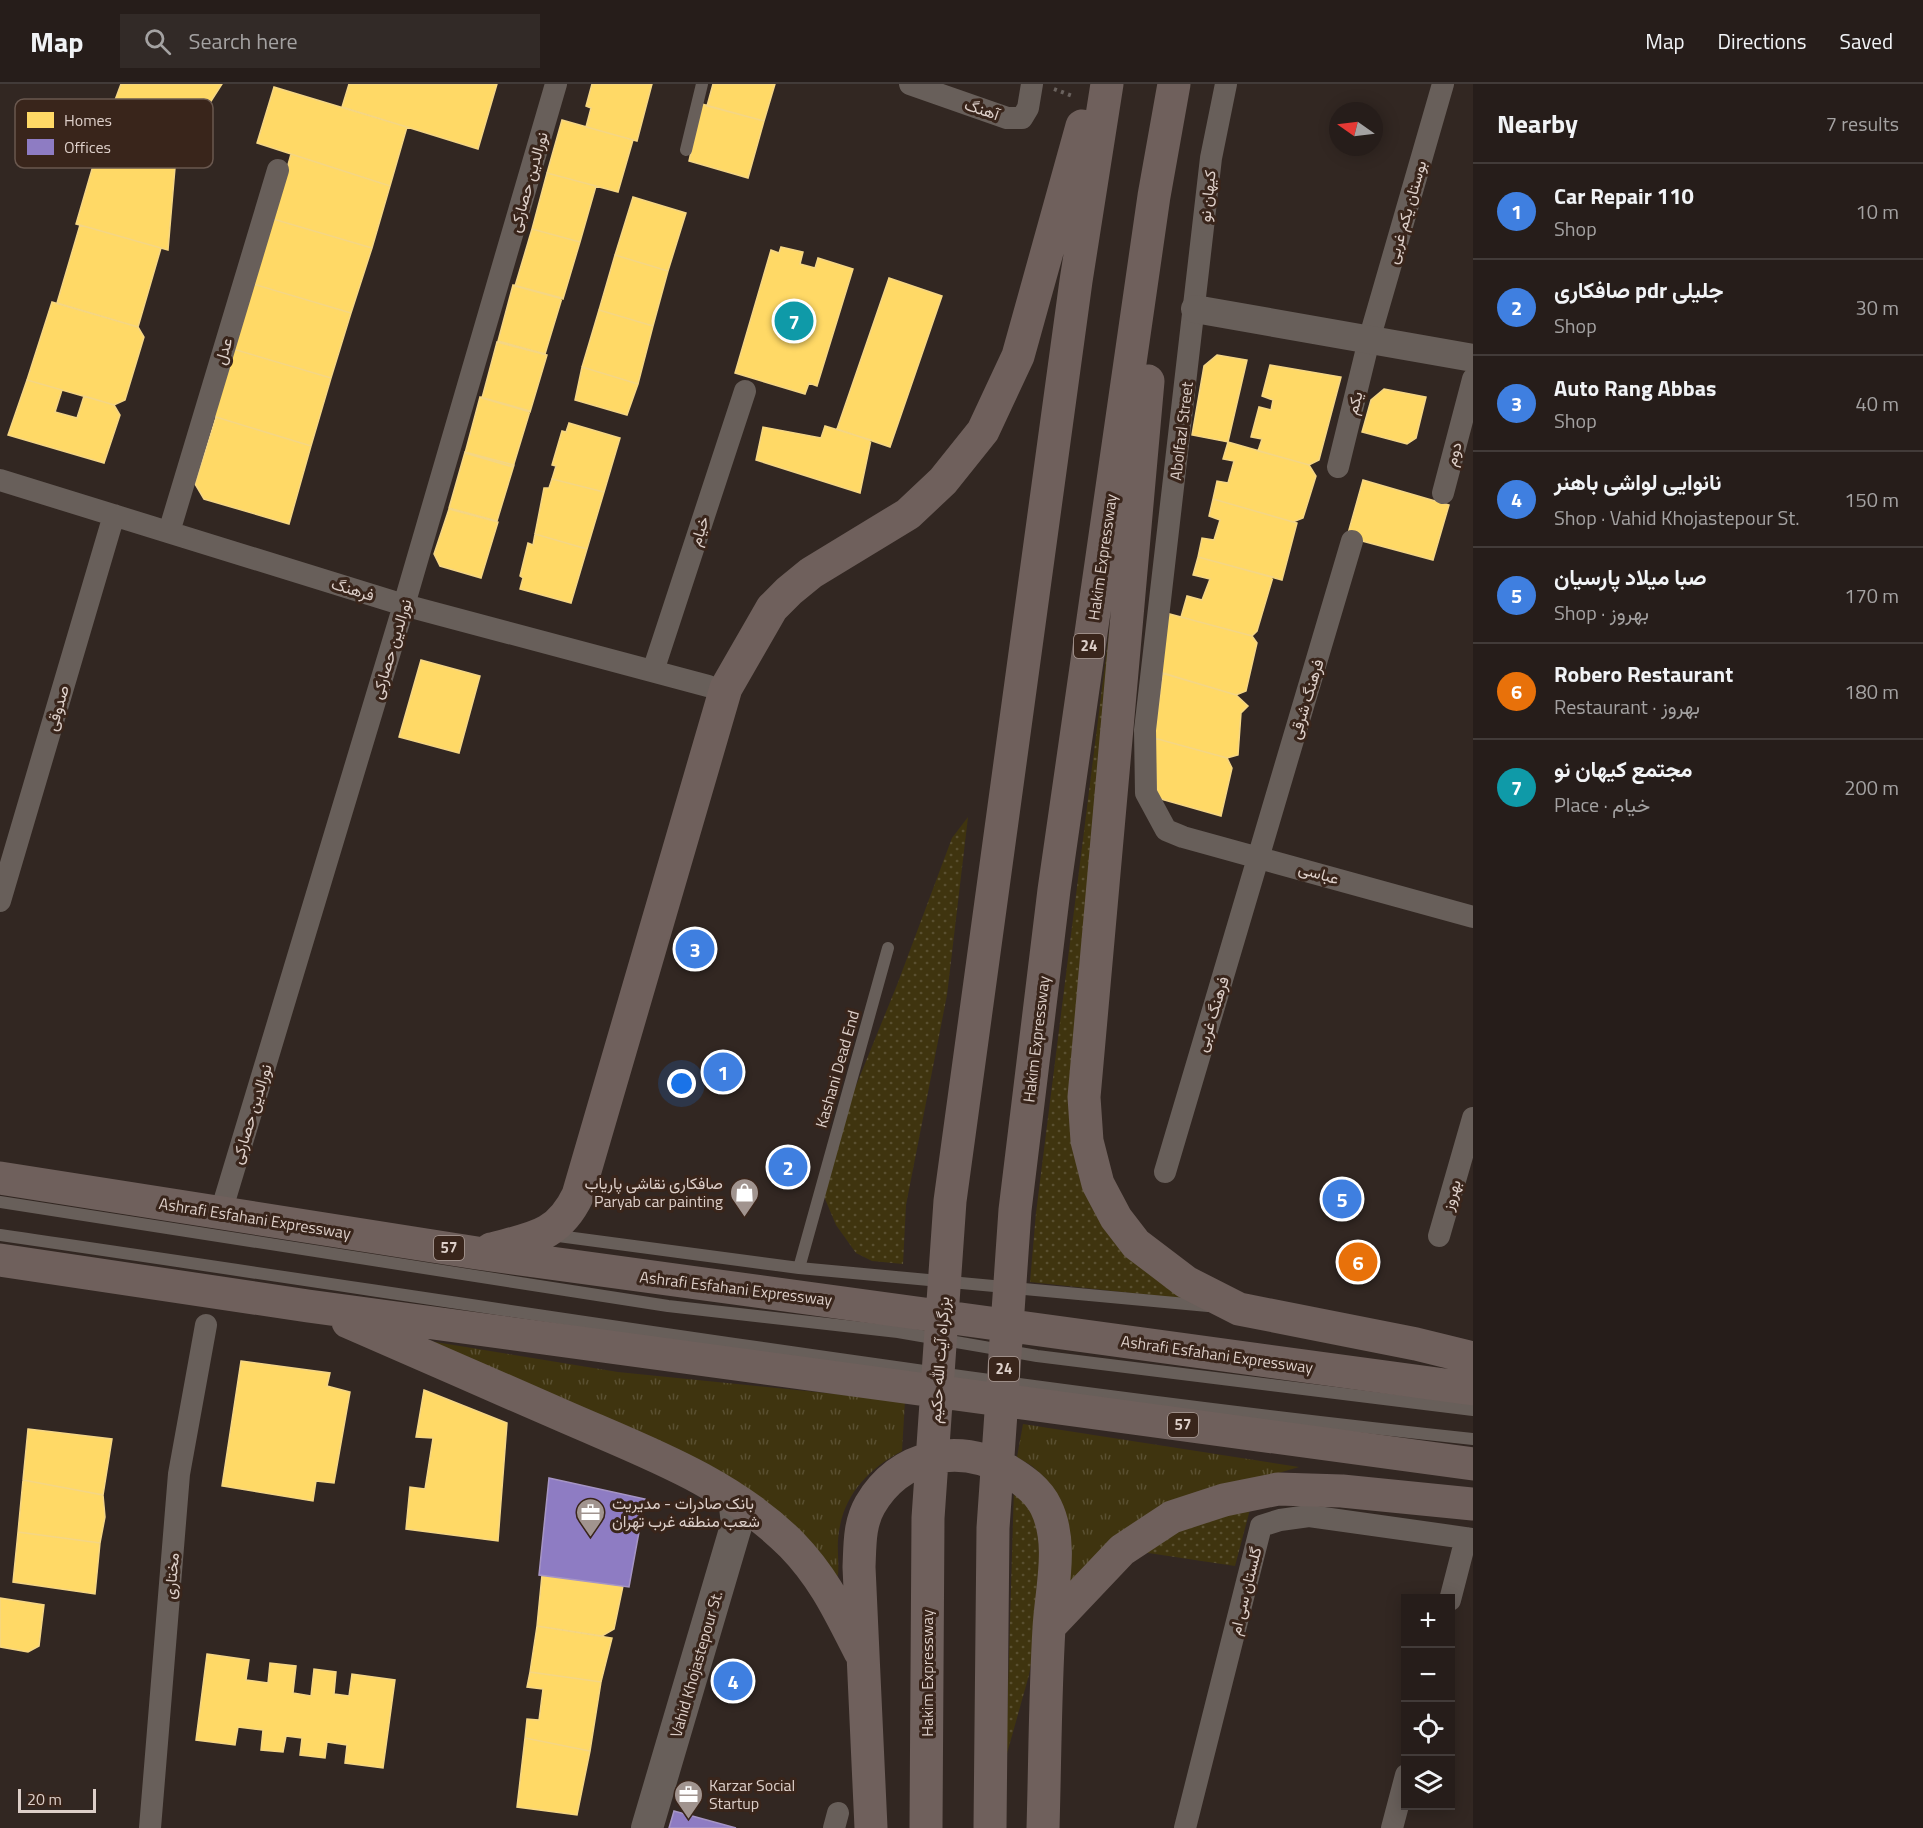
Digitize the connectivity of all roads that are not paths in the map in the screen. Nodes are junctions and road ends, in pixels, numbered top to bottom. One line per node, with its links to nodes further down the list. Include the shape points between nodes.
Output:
1 (556, 84): 24 (street, نورالدین حصارکی)
2 (702, 84): 10 (lane)
3 (910, 84): 4 (street, آهنگ, via 1007,118 1022,118)
4 (1032, 84)
5 (1094, 84): 37 (highway, via 1018,356 984,431 943,481 908,514 811,573 789,591 772,608 726,688 578,1195 568,1215 553,1229)
6 (1107, 84): 53 (highway, بزرگراه آیت الله حکیم, via 1076,281 950,1201)
7 (1174, 84): 12 (highway, Hakim Expressway / 24)
8 (1226, 84): 13 (street, کیهان نو, via 1211,158)
9 (1443, 84): 14 (street, بوستان یکم غربی)
10 (686, 150)
11 (278, 170): 22 (street, عدل)
12 (1154, 196): 44 (highway, via 1148,384 1084,1097 1098,1185 1116,1218 1136,1244 1186,1282); 63 (highway, Hakim Expressway / 24, via 1054,890 1015,1210 993,1528)
13 (1195, 309): 14 (street); 27 (street, Abolfazl Street, via 1145,730 1146,793)
14 (1370, 340): 15 (street); 18 (street, یکم)
15 (1473, 358)
16 (1473, 379): 20 (street, دوم)
17 (745, 391): 25 (street, خیام)
18 (1338, 467)
19 (0, 480): 21 (street, فرهنگ)
20 (1443, 493)
21 (114, 515): 22 (street, فرهنگ); 29 (street, صدوقی)
22 (169, 532): 24 (street, فرهنگ)
23 (1353, 541): 28 (street, فرهنگ شرقی)
24 (404, 605): 25 (street, فرهنگ); 36 (street, نورالدین حصارکی)
25 (653, 671): 26 (street, فرهنگ)
26 (708, 686)
27 (1166, 830): 28 (street, عباسی)
28 (1259, 856): 30 (street, عباسی); 33 (street, فرهنگ غربی)
29 (0, 901)
30 (1473, 917)
31 (888, 948): 42 (lane, Kashani Dead End)
32 (1473, 1118): 39 (street, بهروز)
33 (1165, 1172)
34 (0, 1179): 36 (highway, Ashrafi Esfahani Expressway / 57)
35 (0, 1202): 48 (lane, via 668,1306 898,1332 1037,1356)
36 (221, 1212): 40 (highway, Ashrafi Esfahani Expressway / 57)
37 (540, 1234): 40 (highway); 42 (lane)
38 (0, 1235): 49 (lane, via 895,1367 1290,1420)
39 (1439, 1236)
40 (477, 1253): 47 (highway, Ashrafi Esfahani Expressway / 57)
41 (0, 1260): 43 (highway, 57)
42 (798, 1268): 44 (lane)
43 (308, 1306): 50 (highway, 57); 51 (highway, via 636,1448 693,1474)
44 (1239, 1309): 46 (highway)
45 (206, 1325): 59 (street, مختاری, via 179,1474)
46 (1473, 1358)
47 (1473, 1389)
48 (1473, 1410)
49 (1473, 1439)
50 (1473, 1464)
51 (734, 1499): 57 (highway, via 785,1539 825,1584); 60 (main road, Vahid Khojastepour St., via 737,1522)
52 (1473, 1504): 56 (highway, via 1278,1489 1224,1500 1172,1517 1131,1544)
53 (928, 1518): 62 (highway, Hakim Expressway)
54 (1470, 1538): 55 (street); 65 (street, گلستان سی ام, via 1309,1516 1262,1526)
55 (1452, 1594)
56 (1049, 1627): 57 (highway, via 1055,1572 1054,1534 1046,1507 1027,1482 988,1459 947,1456 913,1464 888,1480 869,1506 860,1532 859,1555); 64 (highway)
57 (865, 1661): 61 (highway)
58 (1401, 1794): 66 (street)
59 (150, 1828)
60 (647, 1828)
61 (871, 1828)
62 (926, 1828)
63 (990, 1828)
64 (1042, 1828)
65 (1185, 1828)
66 (1392, 1828)

